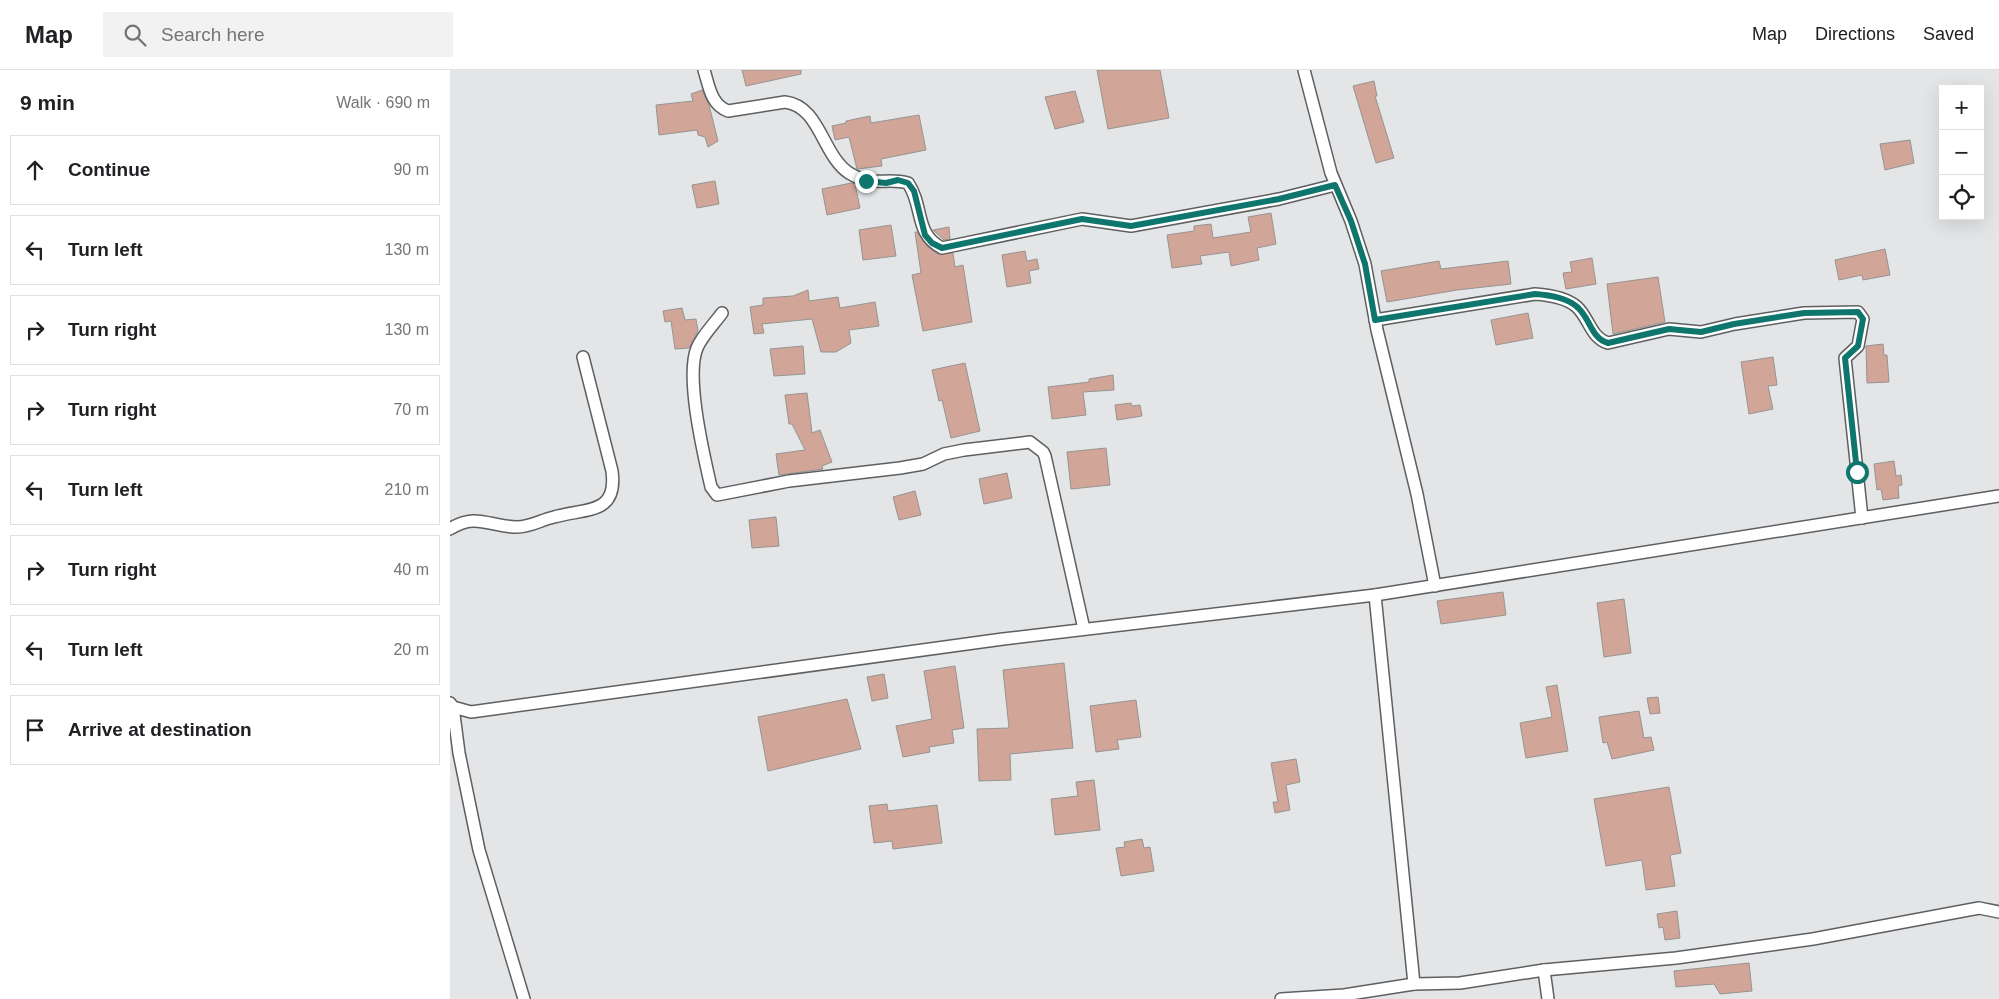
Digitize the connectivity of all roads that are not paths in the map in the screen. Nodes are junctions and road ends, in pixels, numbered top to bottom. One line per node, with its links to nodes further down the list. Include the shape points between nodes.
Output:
1 (704, 70): 3 (street, via 713,98 720,108 728,111 792,103 802,107 810,116 830,153 848,172 866,181 886,183 898,180 908,183 914,191 925,235 942,248 1082,219 1131,226 1279,199)
2 (1304, 70): 3 (street)
3 (1335, 185): 5 (street, via 1365,264)
4 (722, 313): 12 (street, via 696,349 694,374 697,422 711,487 717,494 789,481 900,468 964,450 1030,442 1045,456)
5 (1375, 320): 8 (street, via 1535,294 1559,298 1576,306 1599,339 1608,343 1669,329 1701,332 1804,313 1858,312 1863,319 1858,346 1845,358); 10 (street, via 1417,494)
6 (583, 357): 9 (street, via 612,471 612,495 603,505 550,517 536,524 517,527 479,520 464,521)
7 (1999, 496): 8 (street)
8 (1862, 518): 10 (street)
9 (450, 529)
10 (1435, 586): 11 (street)
11 (1375, 595): 12 (street); 16 (street)
12 (1084, 629): 13 (street, via 471,712)
13 (452, 705): 18 (street, via 479,850)
14 (1999, 912): 15 (street, via 1979,908 1814,939 1676,958)
15 (1544, 970): 16 (street, via 1460,983); 20 (street)
16 (1414, 984): 17 (street)
17 (1344, 997): 19 (street)
18 (524, 999)
19 (1281, 999)
20 (1548, 999)

